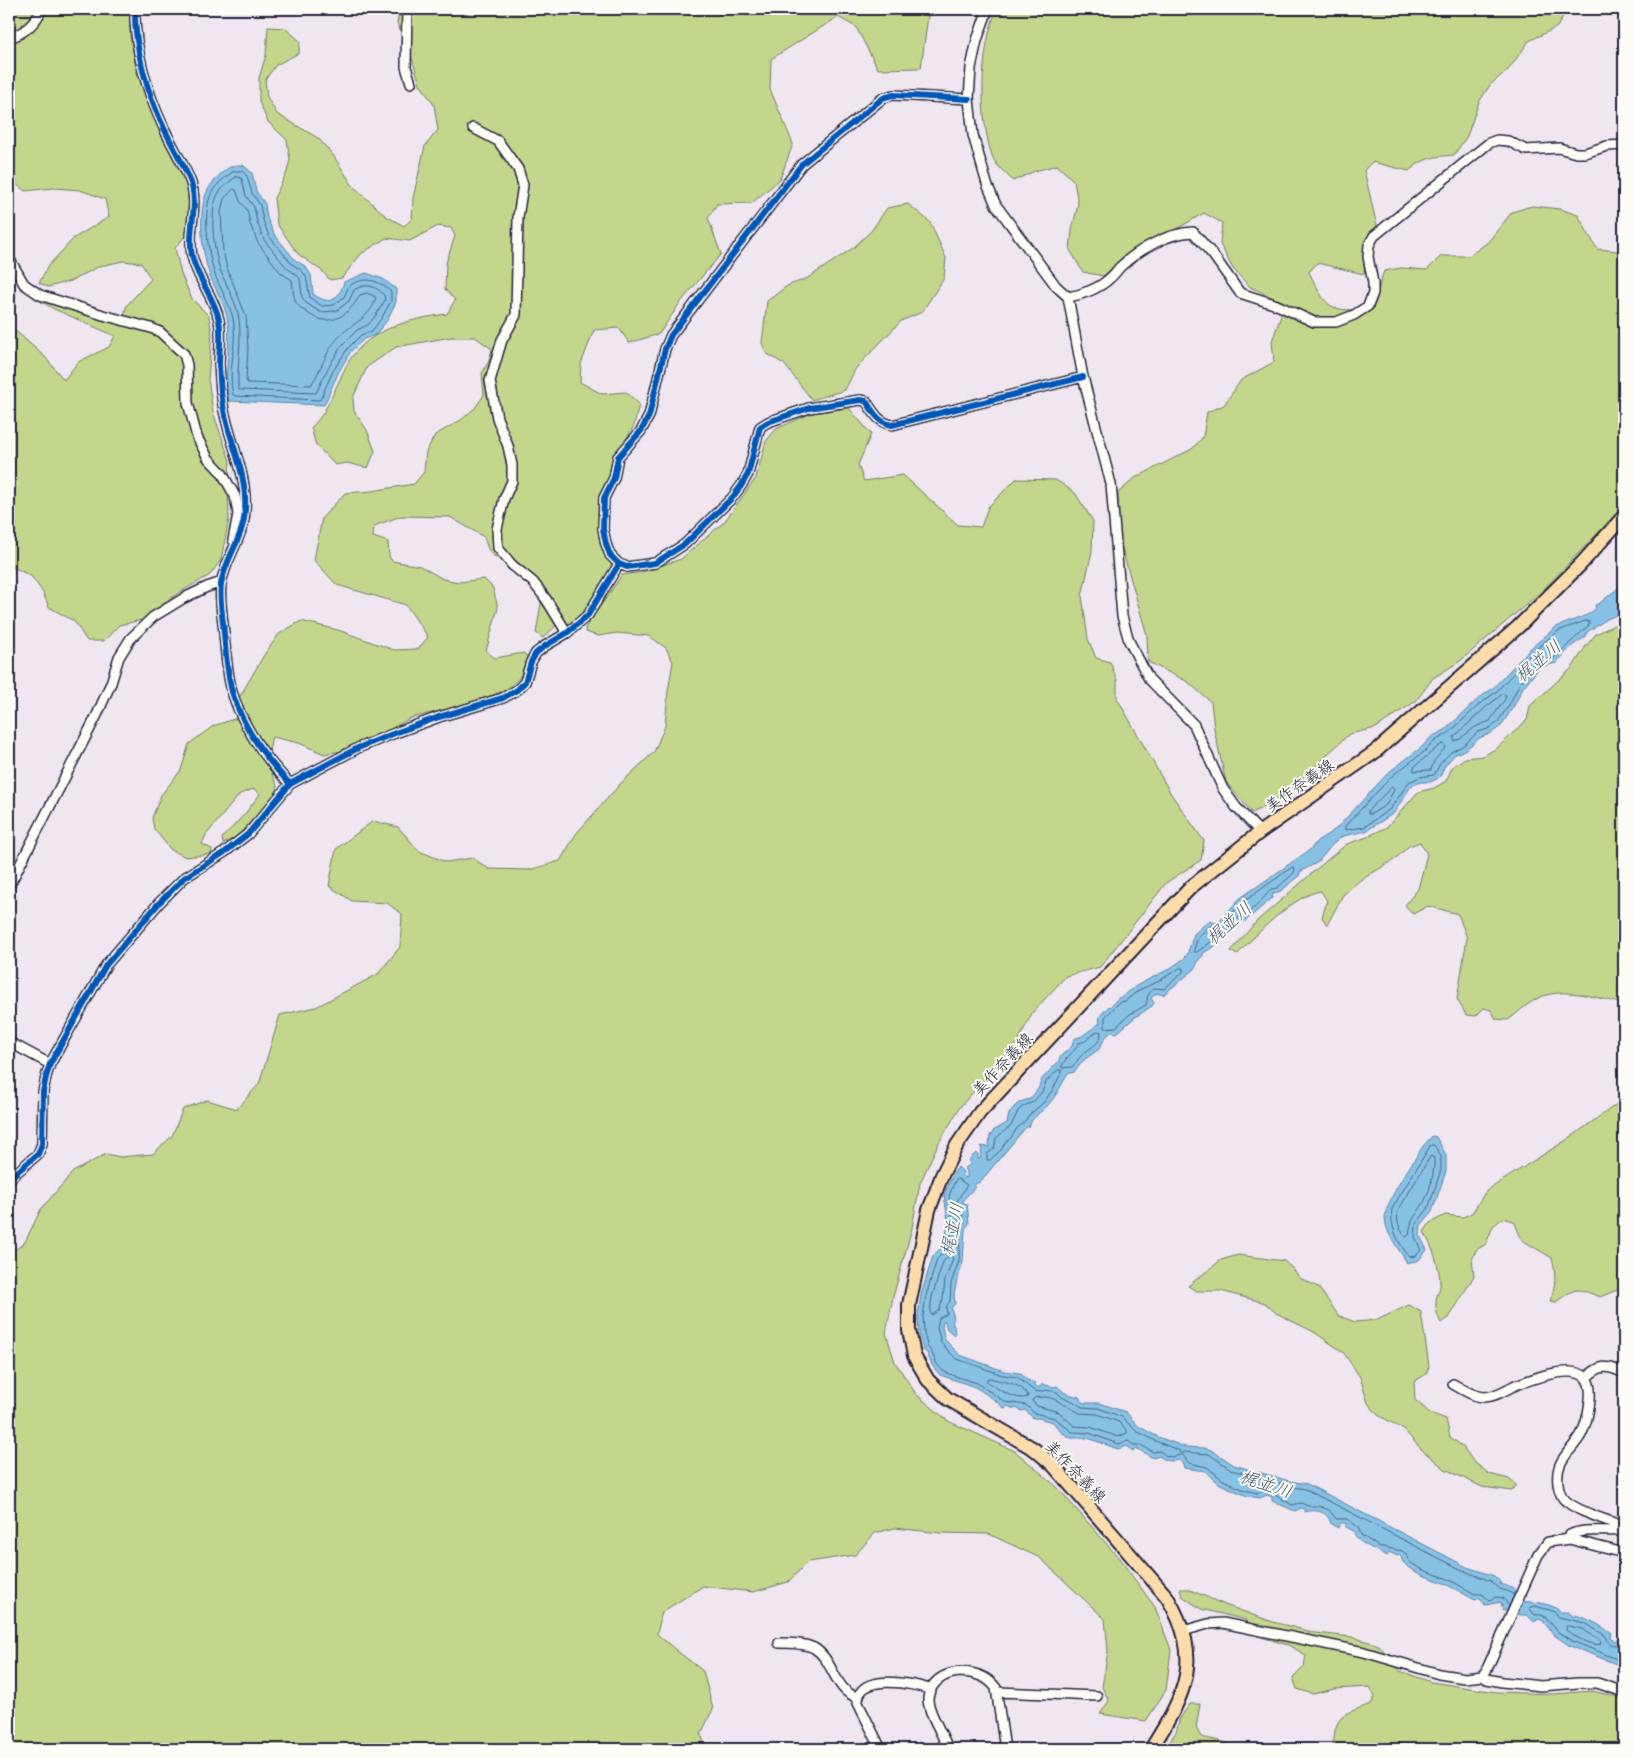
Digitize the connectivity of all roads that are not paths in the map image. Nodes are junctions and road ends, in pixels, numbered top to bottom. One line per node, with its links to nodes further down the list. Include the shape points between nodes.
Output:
1 (42, 9): 5 (street, via 33,24 20,35)
2 (135, 9): 14 (street, via 137,46 143,71 163,126 194,193 192,255 219,318 222,400 244,489 242,529)
3 (407, 9): 6 (street, via 406,67)
4 (988, 9): 7 (street, via 971,68)
5 (9, 38)
6 (411, 83)
7 (969, 99): 11 (street, via 973,135 996,205 1056,286); 15 (street, via 894,95 883,98 802,164 671,335 649,416 641,431 618,457 614,478 604,498 606,544 610,555)
8 (473, 128): 17 (street, via 498,140 518,169 523,185 518,217 516,315 502,340 490,381 497,418 512,465 512,481 497,529 498,548 533,582)
9 (1624, 145): 11 (street, via 1576,153 1559,148 1526,150 1498,140 1489,143 1374,236 1369,245 1373,284 1368,306 1336,322 1314,322 1240,293 1193,232 1182,232 1140,251 1100,285)
10 (9, 258): 14 (street, via 24,284 40,295 151,328 184,354 190,410 197,437 235,496 238,514)
11 (1068, 297): 12 (street)
12 (1083, 377): 15 (street, via 892,425 883,423 866,401 860,400 809,408 768,422 760,428 751,464 741,486 685,544 655,562 628,567); 19 (street, via 1110,484 1122,616 1129,641 1149,679 1194,725 1223,789)
13 (1624, 516): 19 (main road, 美作奈義線, via 1525,620 1450,688 1375,752)
14 (232, 553): 16 (street)
15 (619, 564): 17 (street, via 588,615)
16 (222, 582): 18 (street, via 232,693 260,750); 20 (street, via 184,598 153,617 131,638 119,657 97,715)
17 (567, 633): 18 (street, via 536,653 525,682 517,690 502,698 394,733)
18 (290, 784): 22 (street, via 248,834 184,878 159,903 106,966)
19 (1260, 832): 30 (main road, 美作奈義線, via 1191,887 980,1112 957,1145 942,1175 930,1210 909,1305 908,1330 914,1356 928,1380 948,1399 1034,1449 1053,1466 1156,1582 1178,1615)
20 (9, 886)
21 (9, 1042): 22 (street)
22 (50, 1064): 23 (street, via 43,1092 42,1144 38,1154)
23 (9, 1179)
24 (1624, 1373): 25 (street, via 1615,1368 1600,1367)
25 (1586, 1378): 26 (street, via 1573,1372 1551,1374 1483,1397); 27 (street, via 1590,1383 1590,1394 1585,1422 1581,1434 1559,1464 1558,1488 1565,1501 1614,1523)
26 (1453, 1384)
27 (1622, 1531): 28 (street, via 1576,1531)
28 (1569, 1539): 29 (street); 32 (street, via 1559,1539 1543,1546)
29 (1624, 1553)
30 (1183, 1631): 32 (street, via 1223,1623 1364,1652 1440,1674 1466,1678); 41 (main road, 美作奈義線, via 1187,1649 1184,1686 1178,1705)
31 (779, 1643): 37 (street, via 814,1648 824,1657 845,1691)
32 (1482, 1676): 35 (street, via 1502,1682 1541,1686 1597,1684)
33 (931, 1690): 34 (street, via 940,1678 967,1672 991,1680); 37 (street, via 912,1684 885,1682 862,1690); 39 (street, via 928,1698 930,1712)
34 (997, 1692): 36 (street); 40 (street)
35 (1624, 1692)
36 (1097, 1696)
37 (857, 1697): 38 (street)
38 (881, 1749)
39 (948, 1749)
40 (1005, 1749)
41 (1151, 1749)

